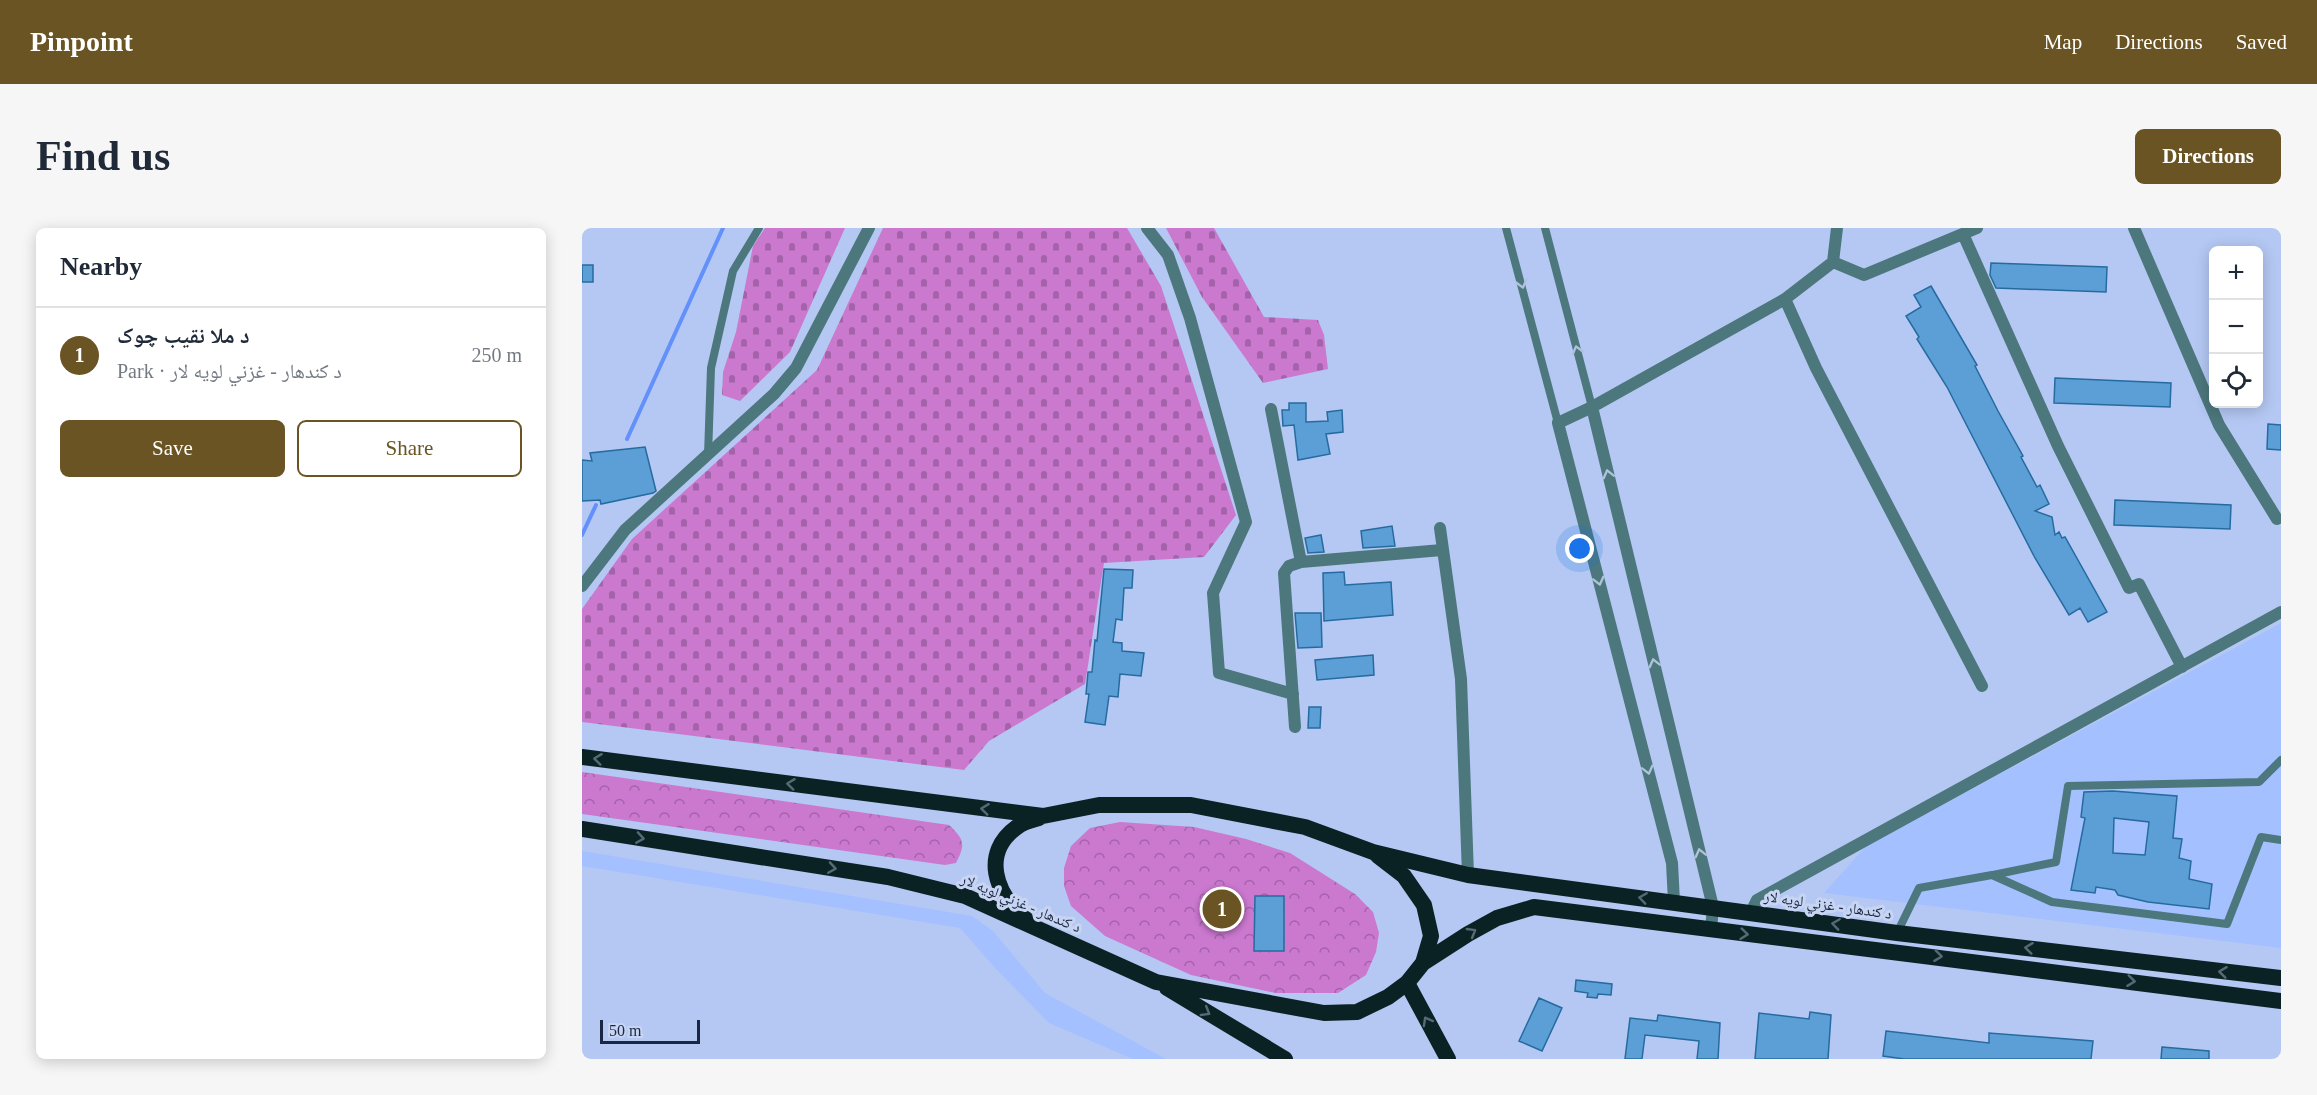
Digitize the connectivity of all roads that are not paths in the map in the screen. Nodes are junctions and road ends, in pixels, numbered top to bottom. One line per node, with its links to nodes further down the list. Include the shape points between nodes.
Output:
1 (759, 228): 15 (lane, via 733,271 711,368)
2 (868, 228): 15 (street, via 796,368 774,394)
3 (1147, 228): 24 (street, via 1168,255 1190,318 1246,522 1213,593 1219,673)
4 (1506, 228): 14 (lane, one-way to 14)
5 (1545, 228): 12 (lane, one-way to 5)
6 (1837, 228): 10 (street)
7 (1977, 228): 9 (street)
8 (2134, 228): 16 (street, via 2219,425)
9 (1963, 234): 10 (street, via 1864,275); 22 (street, via 2058,446 2129,588 2139,584)
10 (1833, 262): 11 (street)
11 (1785, 299): 12 (street); 23 (street, via 1816,368)
12 (1592, 407): 14 (street); 35 (street, one-way to 12)
13 (1271, 409): 19 (street)
14 (1558, 423): 34 (street, one-way to 34, via 1672,863)
15 (708, 455): 20 (street, via 625,530)
16 (2277, 519)
17 (1440, 528): 18 (street)
18 (1442, 550): 19 (street); 32 (street, via 1461,679)
19 (1301, 562): 24 (street, via 1289,566 1284,573)
20 (582, 586)
21 (2281, 612): 22 (street)
22 (2181, 667): 36 (street, via 1757,900)
23 (1982, 686)
24 (1293, 694): 25 (street)
25 (1295, 727)
26 (582, 757): 28 (highway, د کندهار - غزني لويه لار, one-way to 26)
27 (2281, 760): 33 (lane, via 2259,782 2068,786 2055,862)
28 (1043, 816): 31 (highway, د کندهار - غزني لويه لار, via 1099,804 1191,805 1305,827); 37 (highway, via 1018,826 1000,845 995,866 999,886 1014,909)
29 (582, 830): 37 (highway, د کندهار - غزني لويه لار, one-way to 37, via 888,877 965,896)
30 (2281, 840): 33 (lane, via 2260,837 2227,924 2052,902)
31 (1373, 852): 32 (highway, د کندهار - غزني لويه لار); 40 (highway, د کندهار - غزني لويه لار, via 1404,876 1424,905 1431,936)
32 (1468, 875): 34 (highway, د کندهار - غزني لويه لار, one-way to 32)
33 (1992, 875): 39 (lane, via 1919,888)
34 (1674, 902): 35 (highway, د کندهار - غزني لويه لار)
35 (1713, 907): 36 (highway, د کندهار - غزني لويه لار); 38 (street)
36 (1751, 912): 39 (highway, د کندهار - غزني لويه لار, one-way to 36)
37 (1038, 928): 42 (highway, د کندهار - غزني لويه لار)
38 (1711, 930): 40 (highway, د کندهار - غزني لويه لار, one-way to 38, via 1497,918 1534,907); 44 (highway, د کندهار - غزني لويه لار, one-way to 44)
39 (1898, 933): 41 (highway, د کندهار - غزني لويه لار, one-way to 39)
40 (1423, 963): 43 (highway, د کندهار - غزني لويه لار)
41 (2281, 978)
42 (1156, 982): 43 (highway, د کندهار - غزني لويه لار, via 1324,1013 1357,1012); 45 (highway, one-way to 45)
43 (1407, 983): 46 (highway, one-way to 43)
44 (2281, 1000)
45 (1285, 1059)
46 (1448, 1059)

